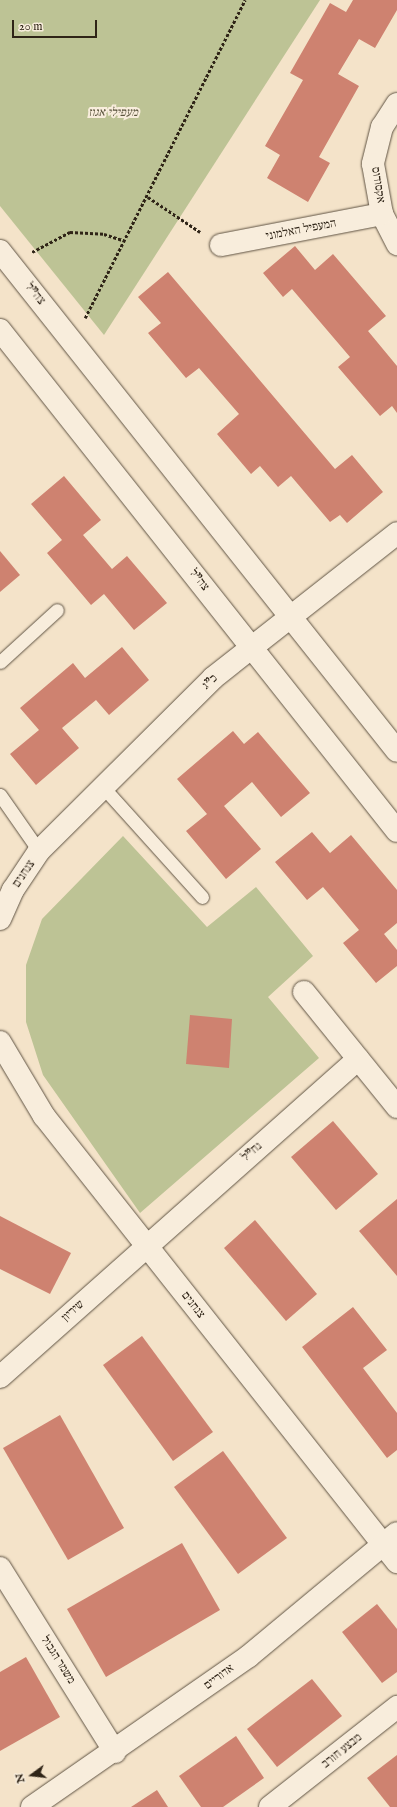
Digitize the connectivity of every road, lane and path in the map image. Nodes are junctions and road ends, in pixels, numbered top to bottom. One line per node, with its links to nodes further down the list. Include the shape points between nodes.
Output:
1 (245, 0): 3 (path)
2 (397, 104): 4 (street, אקסודוס, via 382,127 373,164)
3 (148, 197): 5 (path); 7 (path)
4 (382, 214): 6 (street, אקסודוס); 7 (street, המעפיל האלמוני)
5 (125, 241): 8 (path, via 104,234 70,232); 10 (path)
6 (397, 244)
7 (221, 245)
8 (7, 259): 10 (street, צה"ל)
9 (0, 330): 14 (street, צה"ל)
10 (73, 342): 13 (street, צה"ל)
11 (397, 533): 13 (street, כ"ג)
12 (56, 610): 15 (lane)
13 (291, 616): 14 (street, כ"ג); 16 (street, צה"ל)
14 (251, 646): 17 (street, כ"ג, via 213,678); 19 (street, צה"ל)
15 (0, 662)
16 (397, 751)
17 (103, 787): 20 (street, כ"ג); 21 (lane)
18 (0, 796): 20 (lane)
19 (397, 831)
20 (39, 851): 22 (street, צנחנים, via 13,890)
21 (202, 897)
22 (0, 919)
23 (304, 992): 25 (street)
24 (0, 1042): 27 (street, צנחנים, via 44,1116)
25 (358, 1059): 26 (street); 27 (street, נח"ל)
26 (397, 1107)
27 (146, 1246): 28 (street, שיריון); 29 (street, צנחנים)
28 (0, 1377)
29 (393, 1547): 32 (street, אדוריים, via 249,1656)
30 (0, 1568): 32 (street, משמר הגבול)
31 (397, 1707): 33 (street, מבצע חורב)
32 (115, 1752): 34 (street, אדוריים)
33 (284, 1803)
34 (32, 1807)

